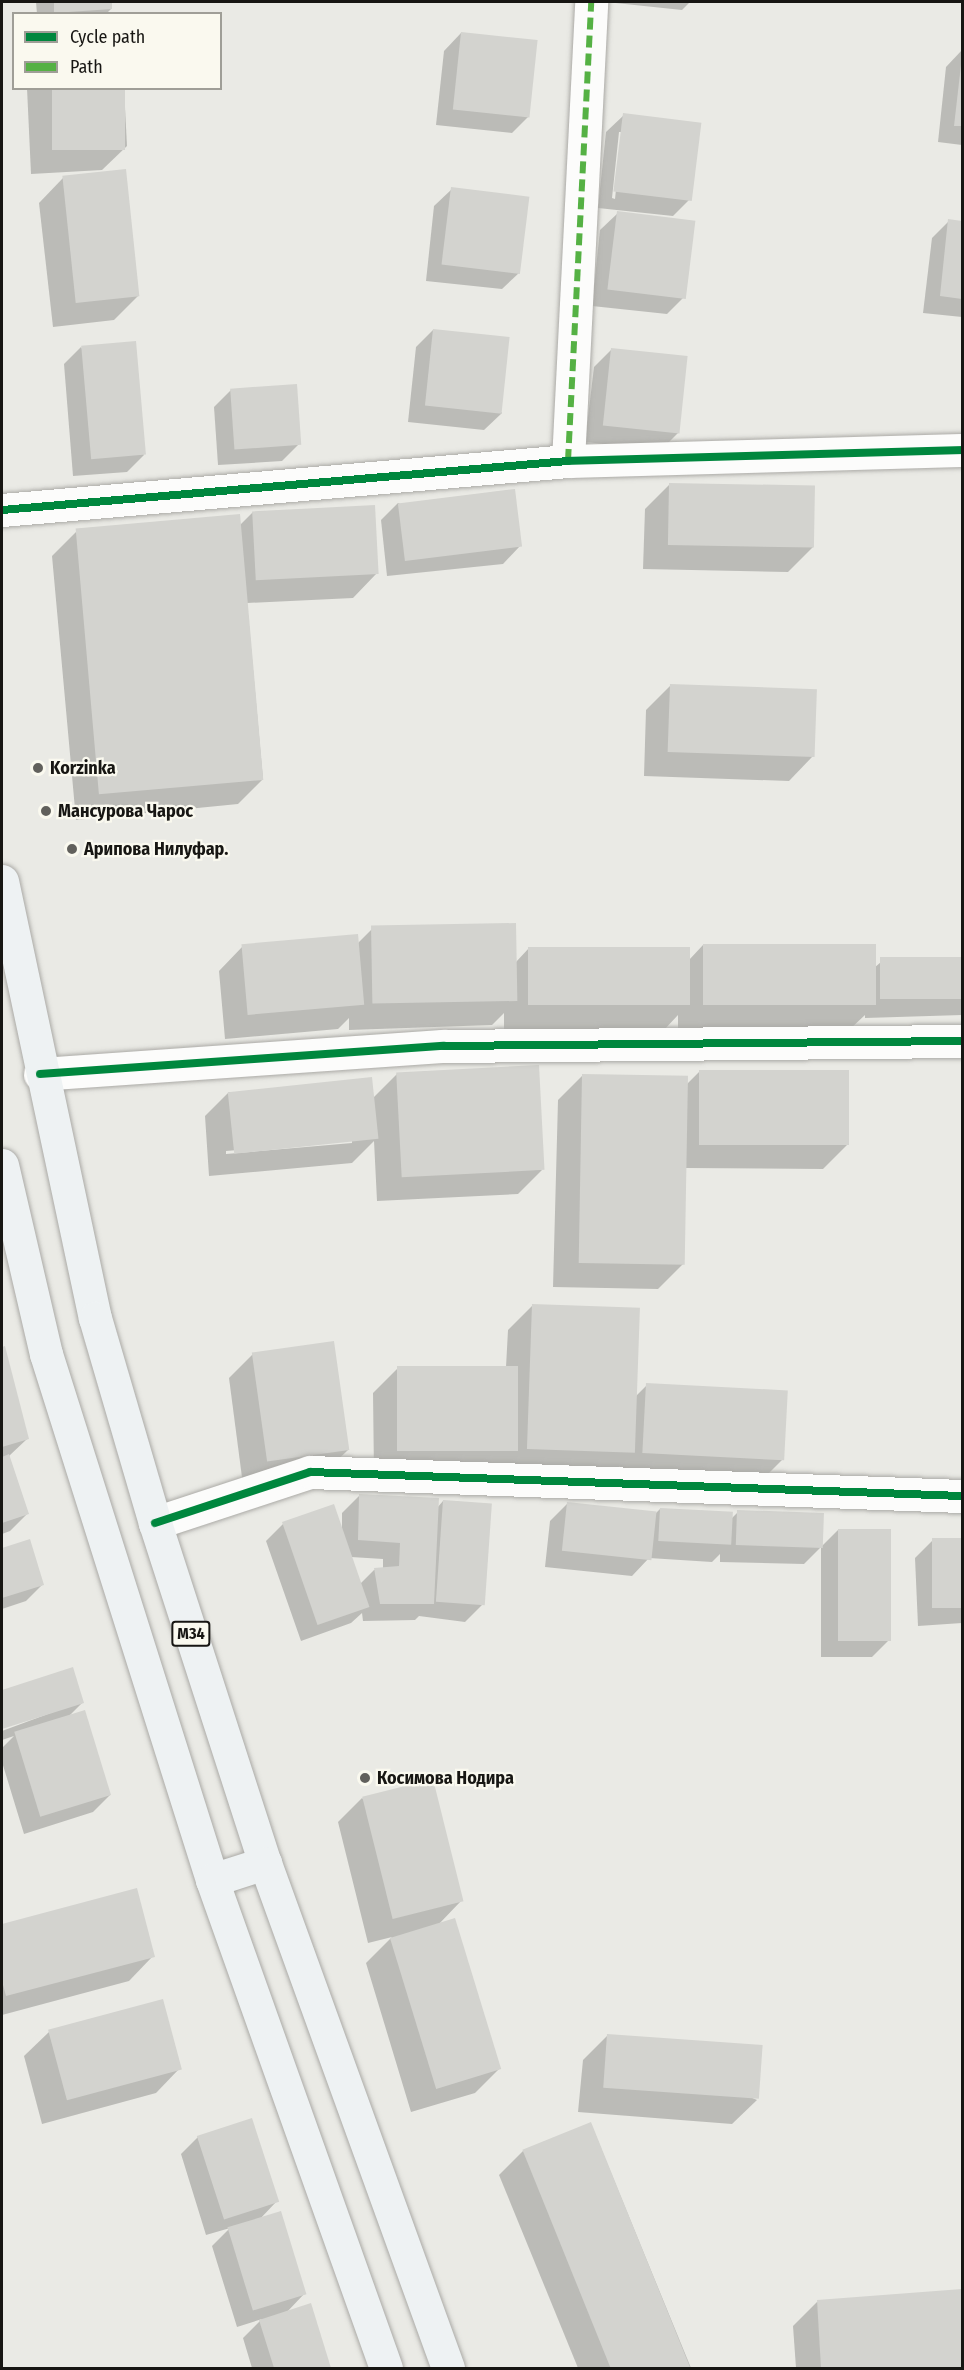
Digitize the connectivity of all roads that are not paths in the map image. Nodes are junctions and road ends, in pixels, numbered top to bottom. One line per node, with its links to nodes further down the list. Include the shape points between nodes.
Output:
1 (591, 2): 3 (street)
2 (963, 450): 3 (street)
3 (568, 461): 4 (street)
4 (2, 510)
5 (2, 880): 7 (main road, M34)
6 (963, 1041): 7 (street, via 443,1046)
7 (40, 1074): 10 (main road, M34, via 95,1318)
8 (2, 1165): 12 (main road, via 46,1353)
9 (963, 1496): 10 (street, via 310,1472)
10 (155, 1523): 11 (main road, M34)
11 (265, 1863): 12 (main road); 14 (main road, M34)
12 (212, 1880): 13 (main road)
13 (386, 2368)
14 (448, 2368)

